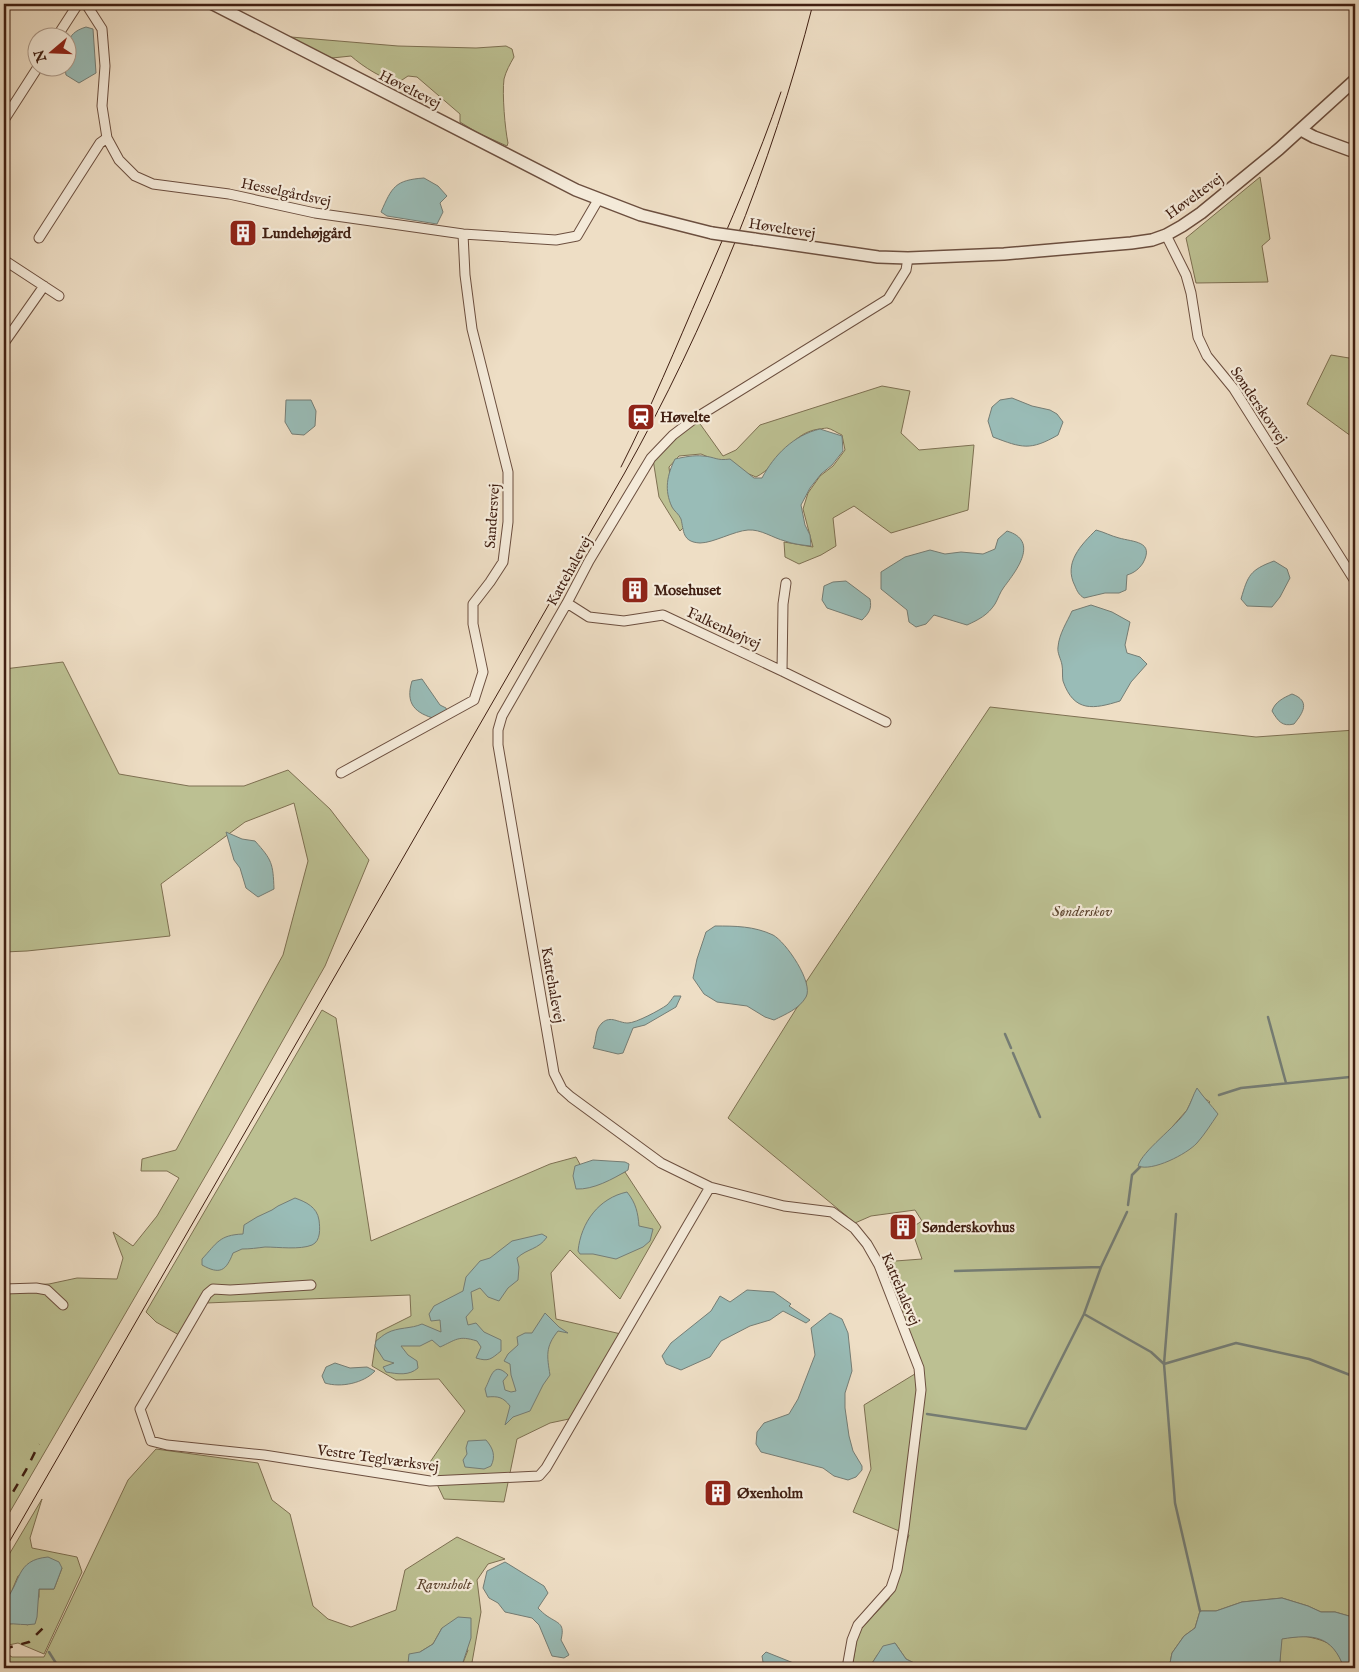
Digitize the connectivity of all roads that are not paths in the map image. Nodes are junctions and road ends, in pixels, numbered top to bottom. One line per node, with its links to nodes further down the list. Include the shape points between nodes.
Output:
1 (78, 4): 4 (street)
2 (86, 4): 9 (street, Hesselgårdsvej, via 102,29 105,66 102,106)
3 (213, 4): 11 (street, Høveltevej, via 517,162)
4 (62, 28)
5 (31, 78): 7 (street)
6 (1355, 80): 8 (street, Høveltevej)
7 (4, 120)
8 (1301, 130): 10 (street); 13 (street, Høveltevej, via 1201,213)
9 (107, 138): 12 (street, Hesselgårdsvej, via 119,160 135,176 153,184 229,194 314,213); 14 (street, via 100,143)
10 (1355, 152)
11 (598, 200): 12 (street, Hesselgårdsvej, via 577,236 567,239); 15 (street, Høveltevej, bridge, via 641,215 754,240 864,256)
12 (463, 234): 25 (street, Sandersvej, via 472,329 508,472 508,522 503,562 473,604 473,624 484,672 474,700)
13 (1166, 235): 15 (street, Høveltevej, via 1131,243 1014,254); 20 (street, Sønderskovvej, via 1186,275 1198,337 1207,356 1234,389)
14 (39, 238)
15 (908, 258): 22 (street, Kattehalevej, via 906,270 888,300 673,435 651,458)
16 (4, 260): 17 (street)
17 (44, 286): 18 (street); 19 (street)
18 (59, 296)
19 (4, 343)
20 (1355, 581)
21 (786, 583): 23 (street, Falkenhøjvej)
22 (567, 603): 23 (street, Falkenhøjvej, via 589,617 624,621 664,615); 26 (street, Kattehalevej, via 502,716 498,730 554,1072 571,1097 661,1163)
23 (782, 671): 24 (street, Falkenhøjvej)
24 (886, 722)
25 (341, 773)
26 (710, 1187): 27 (street, Vestre Teglværksvej, via 546,1468 538,1476 430,1481 151,1441 140,1409 206,1294 212,1289); 30 (street, Kattehalevej, via 784,1206 832,1212 854,1228 879,1265 919,1368 920,1390 897,1570 891,1588 858,1625)
27 (311, 1285)
28 (4, 1289): 29 (street, via 47,1290)
29 (62, 1305)
30 (847, 1668)

